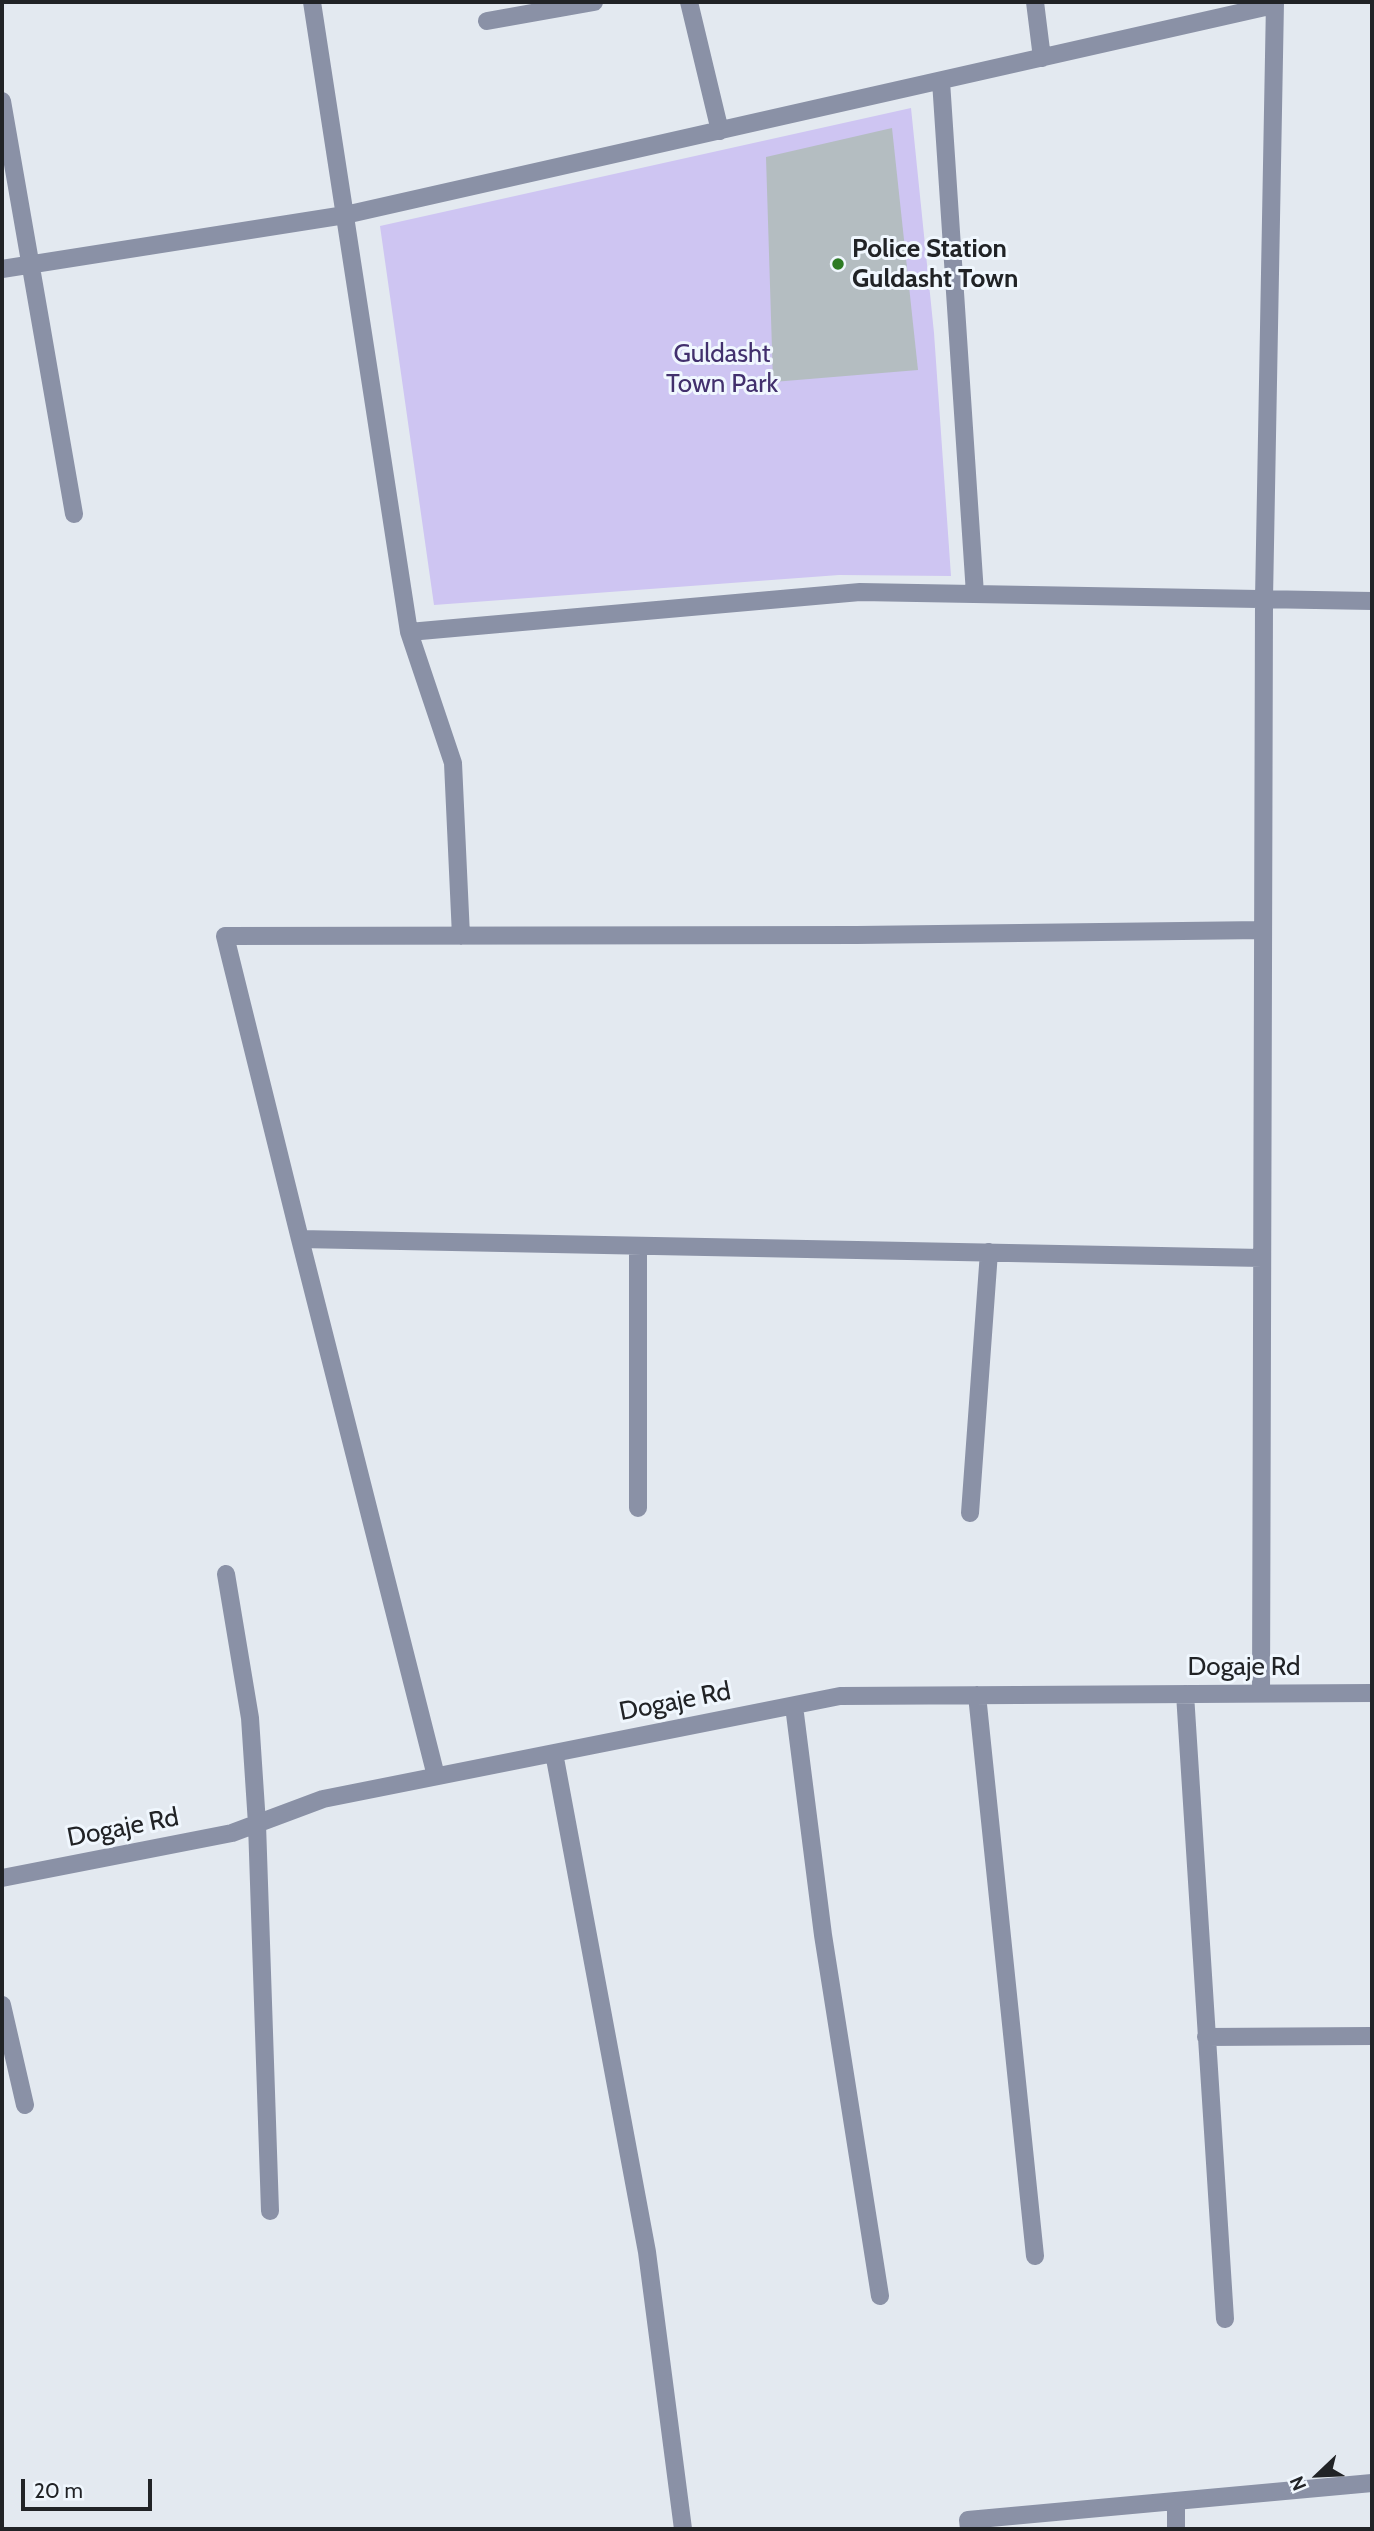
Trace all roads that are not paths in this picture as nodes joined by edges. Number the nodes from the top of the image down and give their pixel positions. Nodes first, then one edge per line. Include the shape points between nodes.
1 (312, 2) edge
2 (594, 2) edge
3 (689, 2) edge
4 (1035, 2) edge
5 (1275, 4) edge
6 (487, 21) dead end
7 (1042, 58) junction
8 (942, 81) junction
9 (2, 101) edge
10 (720, 131) junction
11 (345, 215) junction
12 (31, 264) junction
13 (2, 269) edge
14 (74, 514) dead end
15 (975, 594) junction
16 (1264, 599) junction
17 (1372, 601) edge
18 (409, 632) junction
19 (1263, 930) junction
20 (461, 936) junction
21 (300, 1239) junction
22 (638, 1245) junction
23 (989, 1252) junction
24 (1262, 1258) junction
25 (638, 1508) dead end
26 (970, 1513) dead end
27 (226, 1574) dead end
28 (1261, 1693) junction
29 (1372, 1693) edge
30 (1185, 1694) junction
31 (977, 1695) junction
32 (794, 1706) junction
33 (554, 1753) junction
34 (436, 1776) junction
35 (257, 1824) junction
36 (2, 1878) edge
37 (2, 2005) edge
38 (1372, 2036) edge
39 (1206, 2037) junction
40 (25, 2105) dead end
41 (270, 2211) dead end
42 (1035, 2256) dead end
43 (880, 2296) dead end
44 (1225, 2319) dead end
45 (1372, 2483) edge
46 (1176, 2501) junction
47 (683, 2529) edge
48 (969, 2529) edge
49 (1176, 2529) edge

1 - 11 street
2 - 6 street
3 - 10 street
4 - 7 street
5 - 7 street
5 - 16 street
7 - 8 street
8 - 10 street
8 - 15 street
9 - 12 street
10 - 11 street
11 - 12 street
11 - 18 street
12 - 13 street
12 - 14 street
15 - 16 street
15 - 18 street via 860,592
16 - 17 street
16 - 19 street
18 - 20 street via 453,763
19 - 20 street
19 - 24 street
20 - 21 street via 225,936
21 - 22 street
21 - 34 street
22 - 23 street
22 - 25 street
23 - 24 street
23 - 26 street
24 - 28 street
27 - 35 street via 250,1718
28 - 29 street, Dogaje Rd
28 - 30 street, Dogaje Rd
30 - 31 street, Dogaje Rd
30 - 39 street
31 - 32 street, Dogaje Rd via 840,1696
31 - 42 street
32 - 33 street, Dogaje Rd
32 - 43 street via 823,1935
33 - 34 street, Dogaje Rd
33 - 47 street via 647,2252
34 - 35 street, Dogaje Rd via 323,1799
35 - 36 street, Dogaje Rd via 232,1833
35 - 41 street
37 - 40 street
38 - 39 street
39 - 44 street
45 - 46 street
46 - 48 street via 968,2521
46 - 49 street

